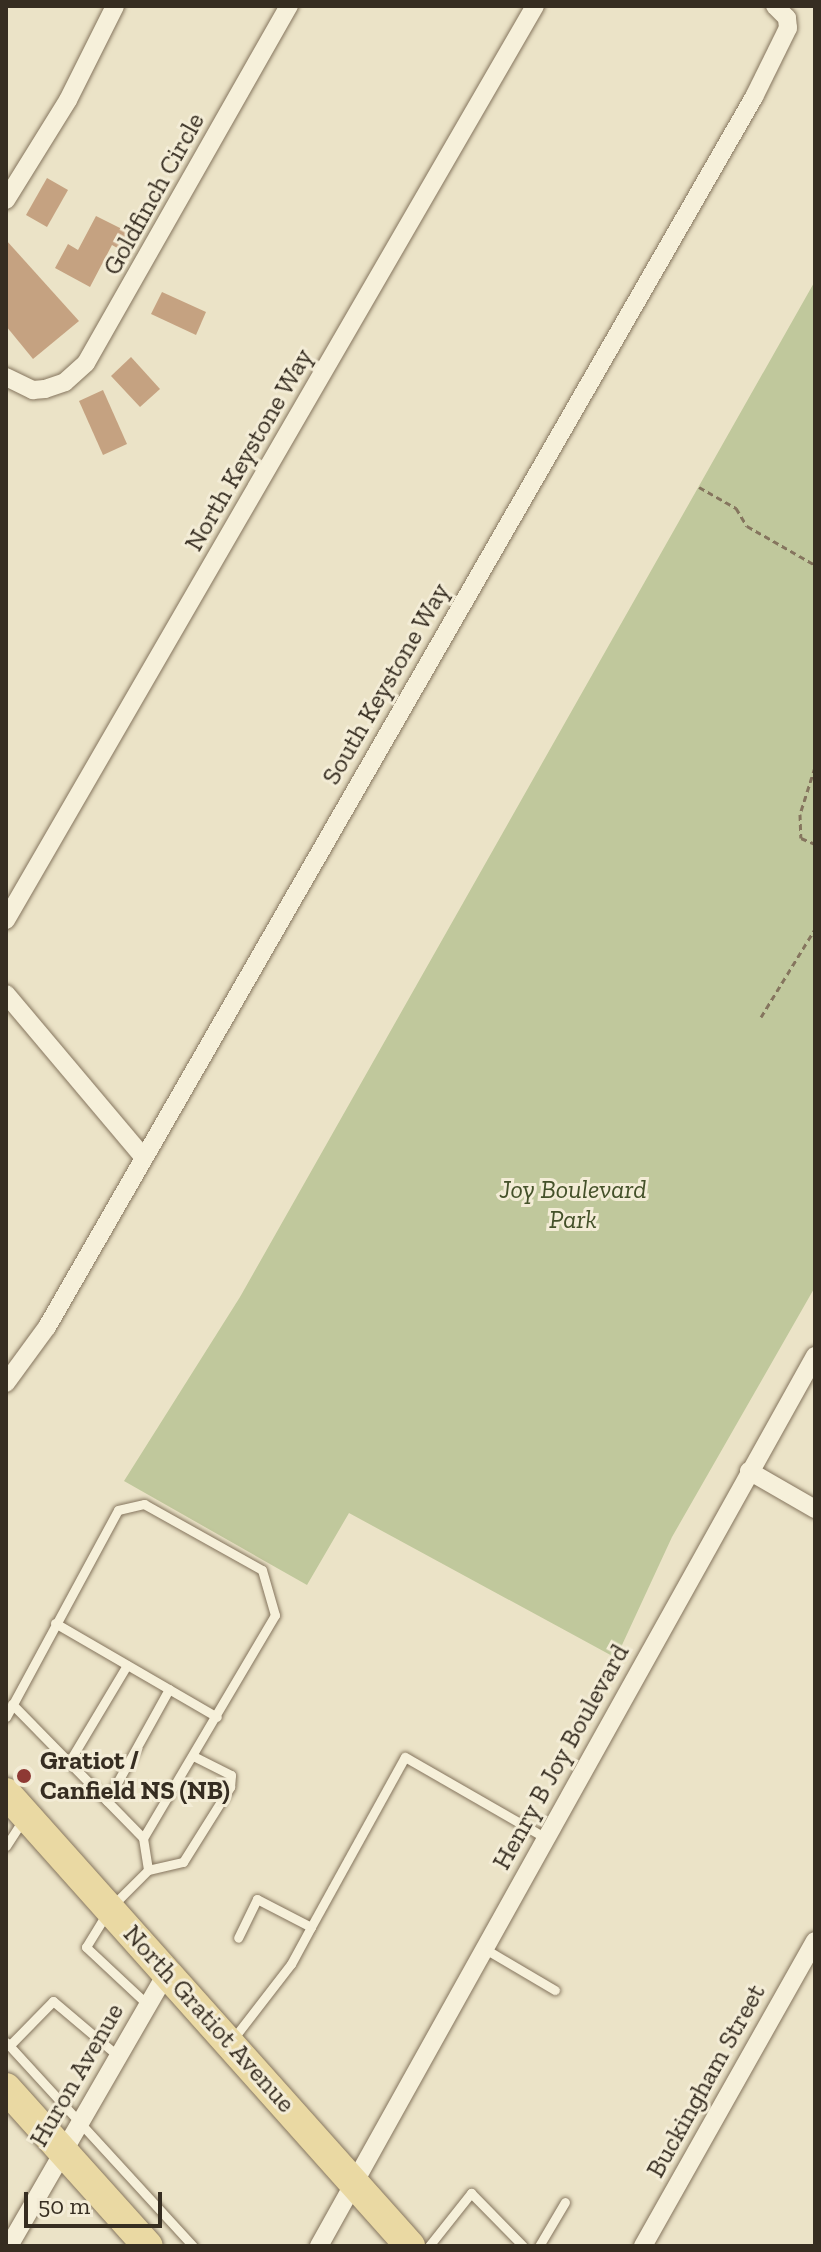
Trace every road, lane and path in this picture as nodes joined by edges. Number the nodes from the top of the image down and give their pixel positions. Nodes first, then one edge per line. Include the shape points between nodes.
1 (115, 6) edge
2 (289, 6) edge
3 (535, 6) edge
4 (775, 6) edge
5 (6, 200) edge
6 (6, 377) edge
7 (699, 487) dead end
8 (815, 565) edge
9 (815, 767) edge
10 (815, 844) edge
11 (6, 920) edge
12 (815, 929) edge
13 (6, 994) edge
14 (761, 1017) dead end
15 (144, 1158) junction
16 (815, 1356) edge
17 (6, 1383) edge
18 (749, 1471) junction
19 (815, 1509) edge
20 (55, 1623) junction
21 (127, 1665) junction
22 (169, 1689) junction
23 (12, 1704) junction
24 (6, 1717) edge
25 (217, 1717) junction
26 (195, 1757) junction
27 (69, 1762) junction
28 (6, 1793) edge
29 (107, 1801) junction
30 (26, 1815) junction
31 (143, 1838) junction
32 (546, 1838) junction
33 (6, 1846) edge
34 (148, 1870) junction
35 (110, 1908) junction
36 (311, 1927) junction
37 (238, 1938) dead end
38 (815, 1941) edge
39 (485, 1949) junction
40 (167, 1972) junction
41 (555, 1990) dead end
42 (148, 2005) junction
43 (231, 2042) junction
44 (8, 2044) edge
45 (118, 2056) junction
46 (6, 2088) edge
47 (81, 2123) junction
48 (63, 2151) junction
49 (354, 2183) junction
50 (565, 2202) dead end
51 (9, 2246) edge
52 (148, 2246) edge
53 (193, 2246) edge
54 (319, 2246) edge
55 (410, 2246) edge
56 (429, 2246) edge
57 (523, 2246) edge
58 (539, 2246) edge
59 (643, 2246) edge

1 - 5 street via 68,100
2 - 6 street, Goldfinch Circle via 98,346 75,375 45,389 33,390
3 - 11 street, North Keystone Way
4 - 15 street, South Keystone Way via 787,18 788,28 754,97
7 - 8 path via 736,508 747,526
9 - 10 path via 800,814 801,838
12 - 14 path
13 - 15 street
15 - 17 street, South Keystone Way via 47,1327
16 - 18 street, Henry B Joy Boulevard
18 - 19 street
18 - 32 street, Henry B Joy Boulevard
20 - 21 lane
20 - 23 lane
20 - 25 lane via 118,1510 144,1504 262,1570 275,1615
21 - 22 lane
21 - 27 lane
22 - 25 lane
22 - 29 lane
23 - 24 lane
23 - 27 lane
25 - 26 lane
26 - 31 lane
26 - 34 lane via 231,1775 230,1787 183,1862
27 - 29 lane
28 - 30 main road, North Gratiot Avenue
29 - 31 lane
30 - 33 lane
30 - 35 main road, North Gratiot Avenue
31 - 34 lane
32 - 36 lane via 405,1757
32 - 39 street, Henry B Joy Boulevard
34 - 35 lane
35 - 40 main road, North Gratiot Avenue
35 - 42 lane via 86,1947
36 - 37 lane via 257,1899
36 - 43 lane via 291,1964
38 - 59 street, Buckingham Street
39 - 41 lane
39 - 49 street, Henry B Joy Boulevard
40 - 42 street, Huron Avenue
40 - 43 main road, North Gratiot Avenue
42 - 45 street, Huron Avenue
43 - 49 main road, North Gratiot Avenue
44 - 45 lane via 53,2001
44 - 47 lane
45 - 47 street, Huron Avenue
46 - 48 main road
47 - 48 street, Huron Avenue
47 - 53 lane
48 - 51 street, Huron Avenue
48 - 52 main road
49 - 54 street, Henry B Joy Boulevard
49 - 55 main road, North Gratiot Avenue
50 - 58 lane
56 - 57 lane via 471,2193

